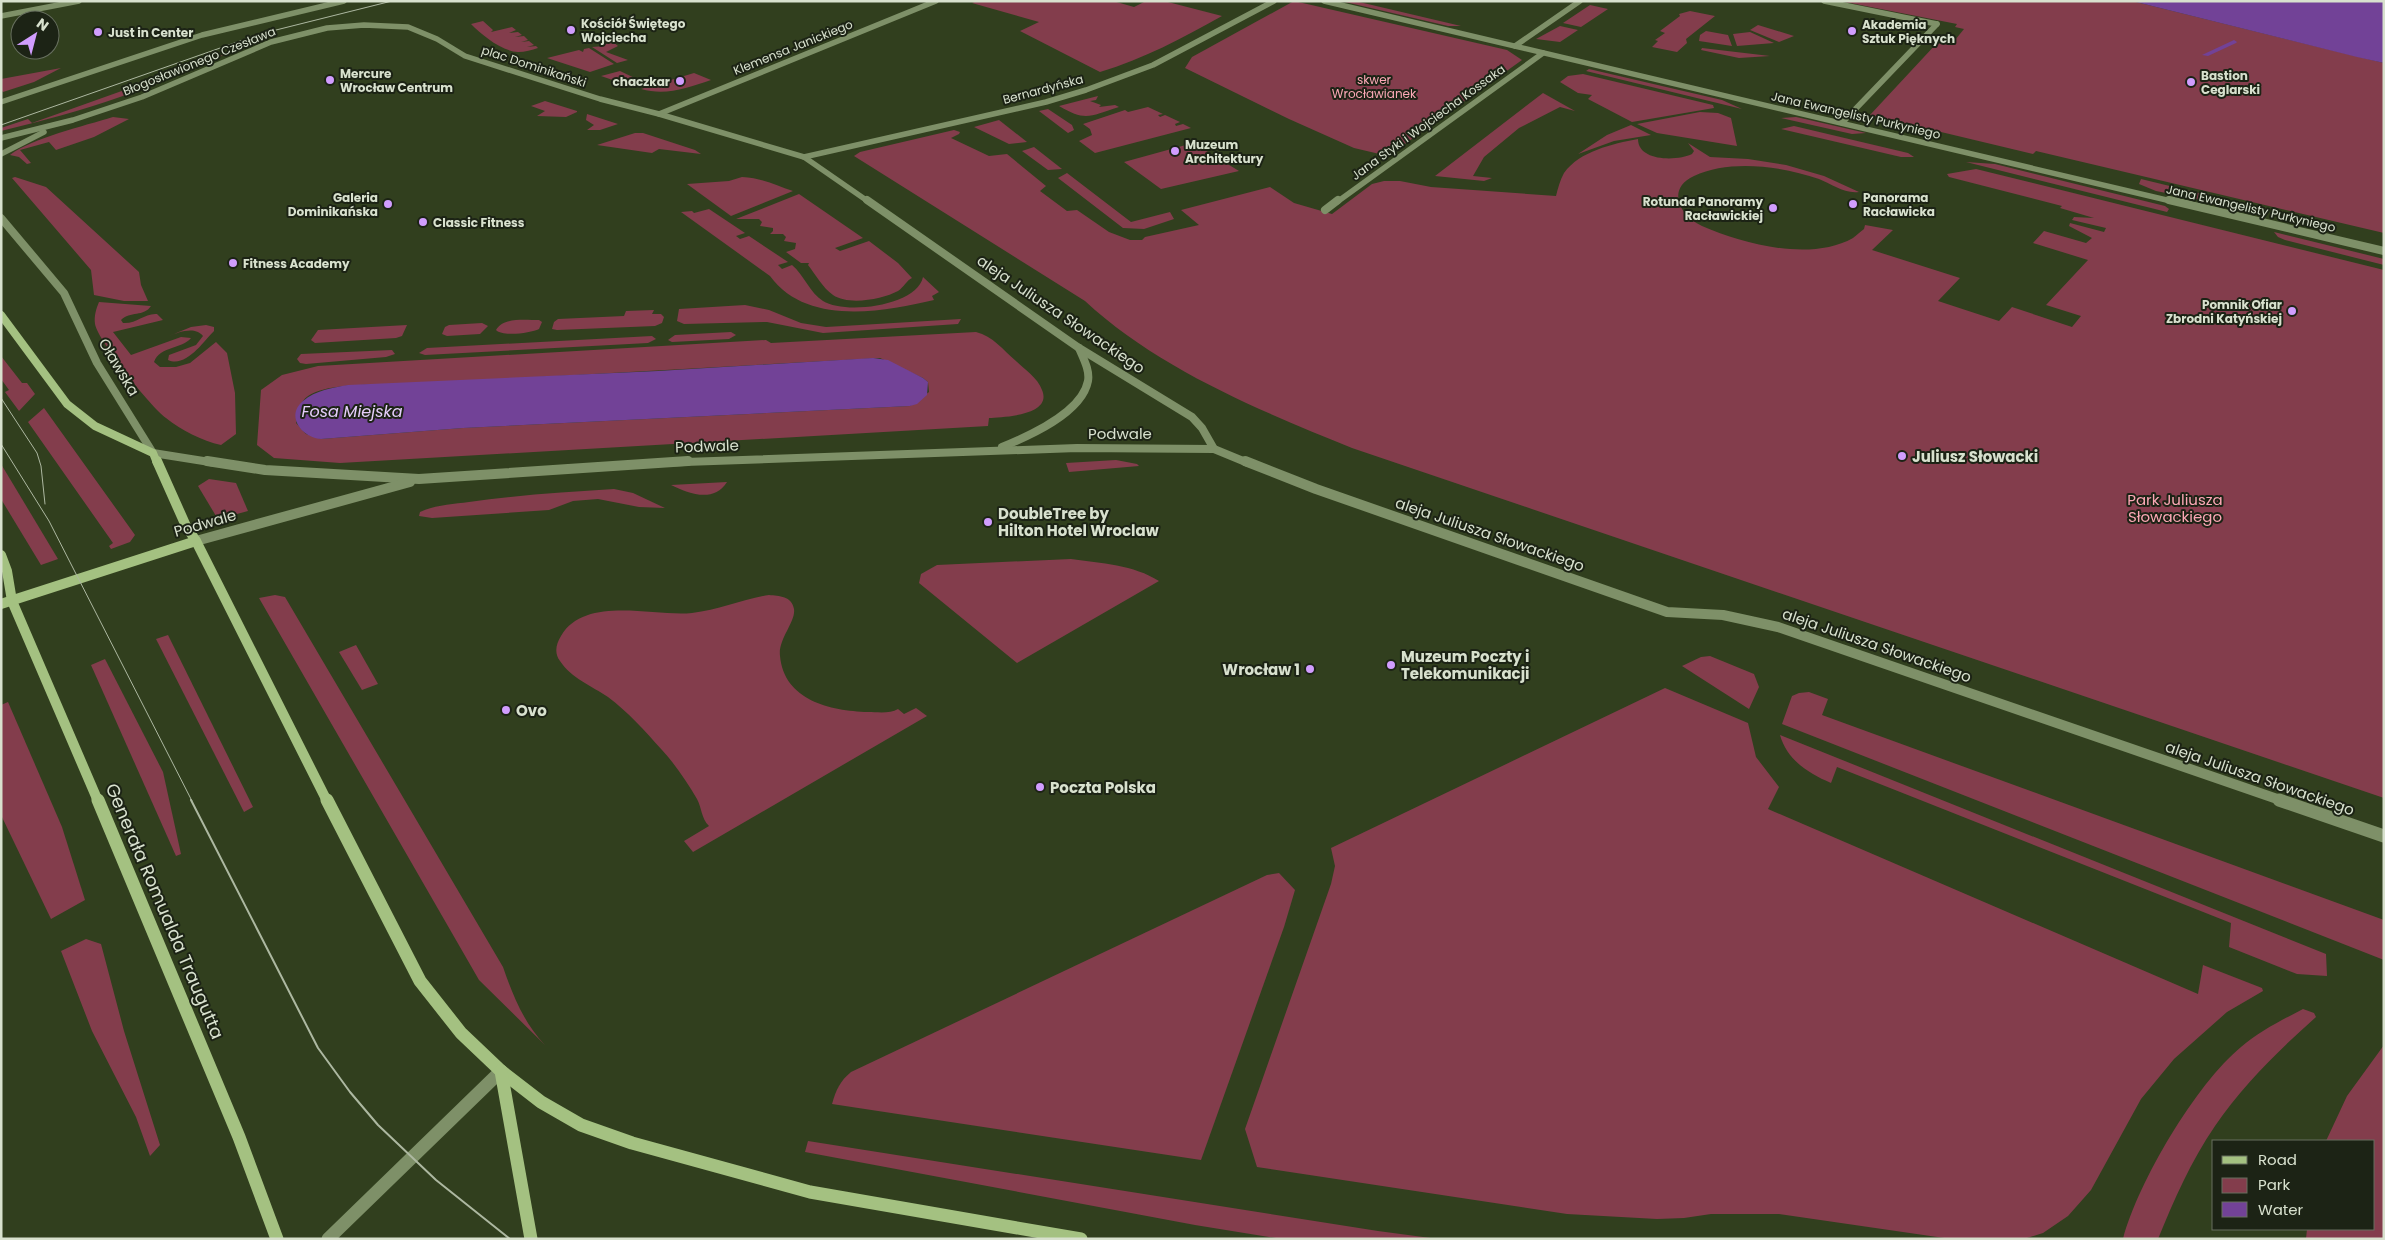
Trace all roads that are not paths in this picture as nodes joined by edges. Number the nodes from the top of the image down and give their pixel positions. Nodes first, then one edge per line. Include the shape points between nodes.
1 (79, 1) edge
2 (344, 1) edge
3 (936, 1) edge
4 (1274, 1) edge
5 (1324, 1) edge
6 (1580, 1) edge
7 (1824, 1) edge
8 (1, 16) edge
9 (408, 27) joint
10 (1515, 46) junction
11 (1543, 53) junction
12 (44, 88) junction
13 (1, 98) edge
14 (1, 102) edge
15 (659, 114) junction
16 (73, 120) junction
17 (1842, 123) junction
18 (1, 138) edge
19 (1, 154) edge
20 (804, 157) junction
21 (1325, 210) dead end
22 (1, 218) edge
23 (2384, 251) edge
24 (1, 314) edge
25 (1079, 348) junction
26 (996, 449) junction
27 (1214, 449) junction
28 (153, 453) junction
29 (419, 479) junction
30 (196, 541) junction
31 (1, 555) edge
32 (5, 601) edge
33 (2384, 836) edge
34 (500, 1071) junction
35 (277, 1239) edge
36 (328, 1239) edge
37 (531, 1239) edge
38 (1081, 1239) edge

1 - 8 street
2 - 12 street, Błogosławionego Czesława via 208,33
3 - 15 street, Klemensa Janickiego
4 - 20 street, Bernardyńska via 1153,65 1086,90
5 - 10 street, Jana Ewangelisty Purkyniego
6 - 10 street
7 - 17 street via 1937,24
9 - 15 street, plac Dominikański via 465,56 600,99
9 - 16 street, Błogosławionego Czesława via 354,25 289,37 142,97
10 - 11 street, Jana Ewangelisty Purkyniego
11 - 17 street, Jana Ewangelisty Purkyniego
11 - 21 street, Jana Styki i Wojciecha Kossaka
12 - 13 street
12 - 14 street, Błogosławionego Czesława
15 - 20 street, aleja Juliusza Słowackiego
16 - 18 street, Błogosławionego Czesława
16 - 19 street
17 - 23 street, Jana Ewangelisty Purkyniego
20 - 25 street, aleja Juliusza Słowackiego
22 - 28 street, Oławska via 64,292 97,364
24 - 28 main road via 66,404 95,426
25 - 26 street, Podwale via 1088,372 1088,382 1078,402 1025,438
25 - 27 street, aleja Juliusza Słowackiego via 1192,417
26 - 27 street, Podwale
26 - 29 street, Podwale via 643,463
27 - 33 street, aleja Juliusza Słowackiego via 1316,489 1667,612 1704,611 1744,617 1778,627
28 - 29 street, Podwale via 264,470
28 - 30 main road, Oławska
29 - 30 street, Podwale
30 - 32 main road, Podwale
30 - 34 main road via 420,980 461,1033
31 - 32 main road, Generała Romualda Traugutta via 7,571
32 - 35 main road, Generała Romualda Traugutta via 150,921 239,1137
34 - 36 street
34 - 37 main road
34 - 38 main road via 541,1102 581,1125 650,1148 810,1192

